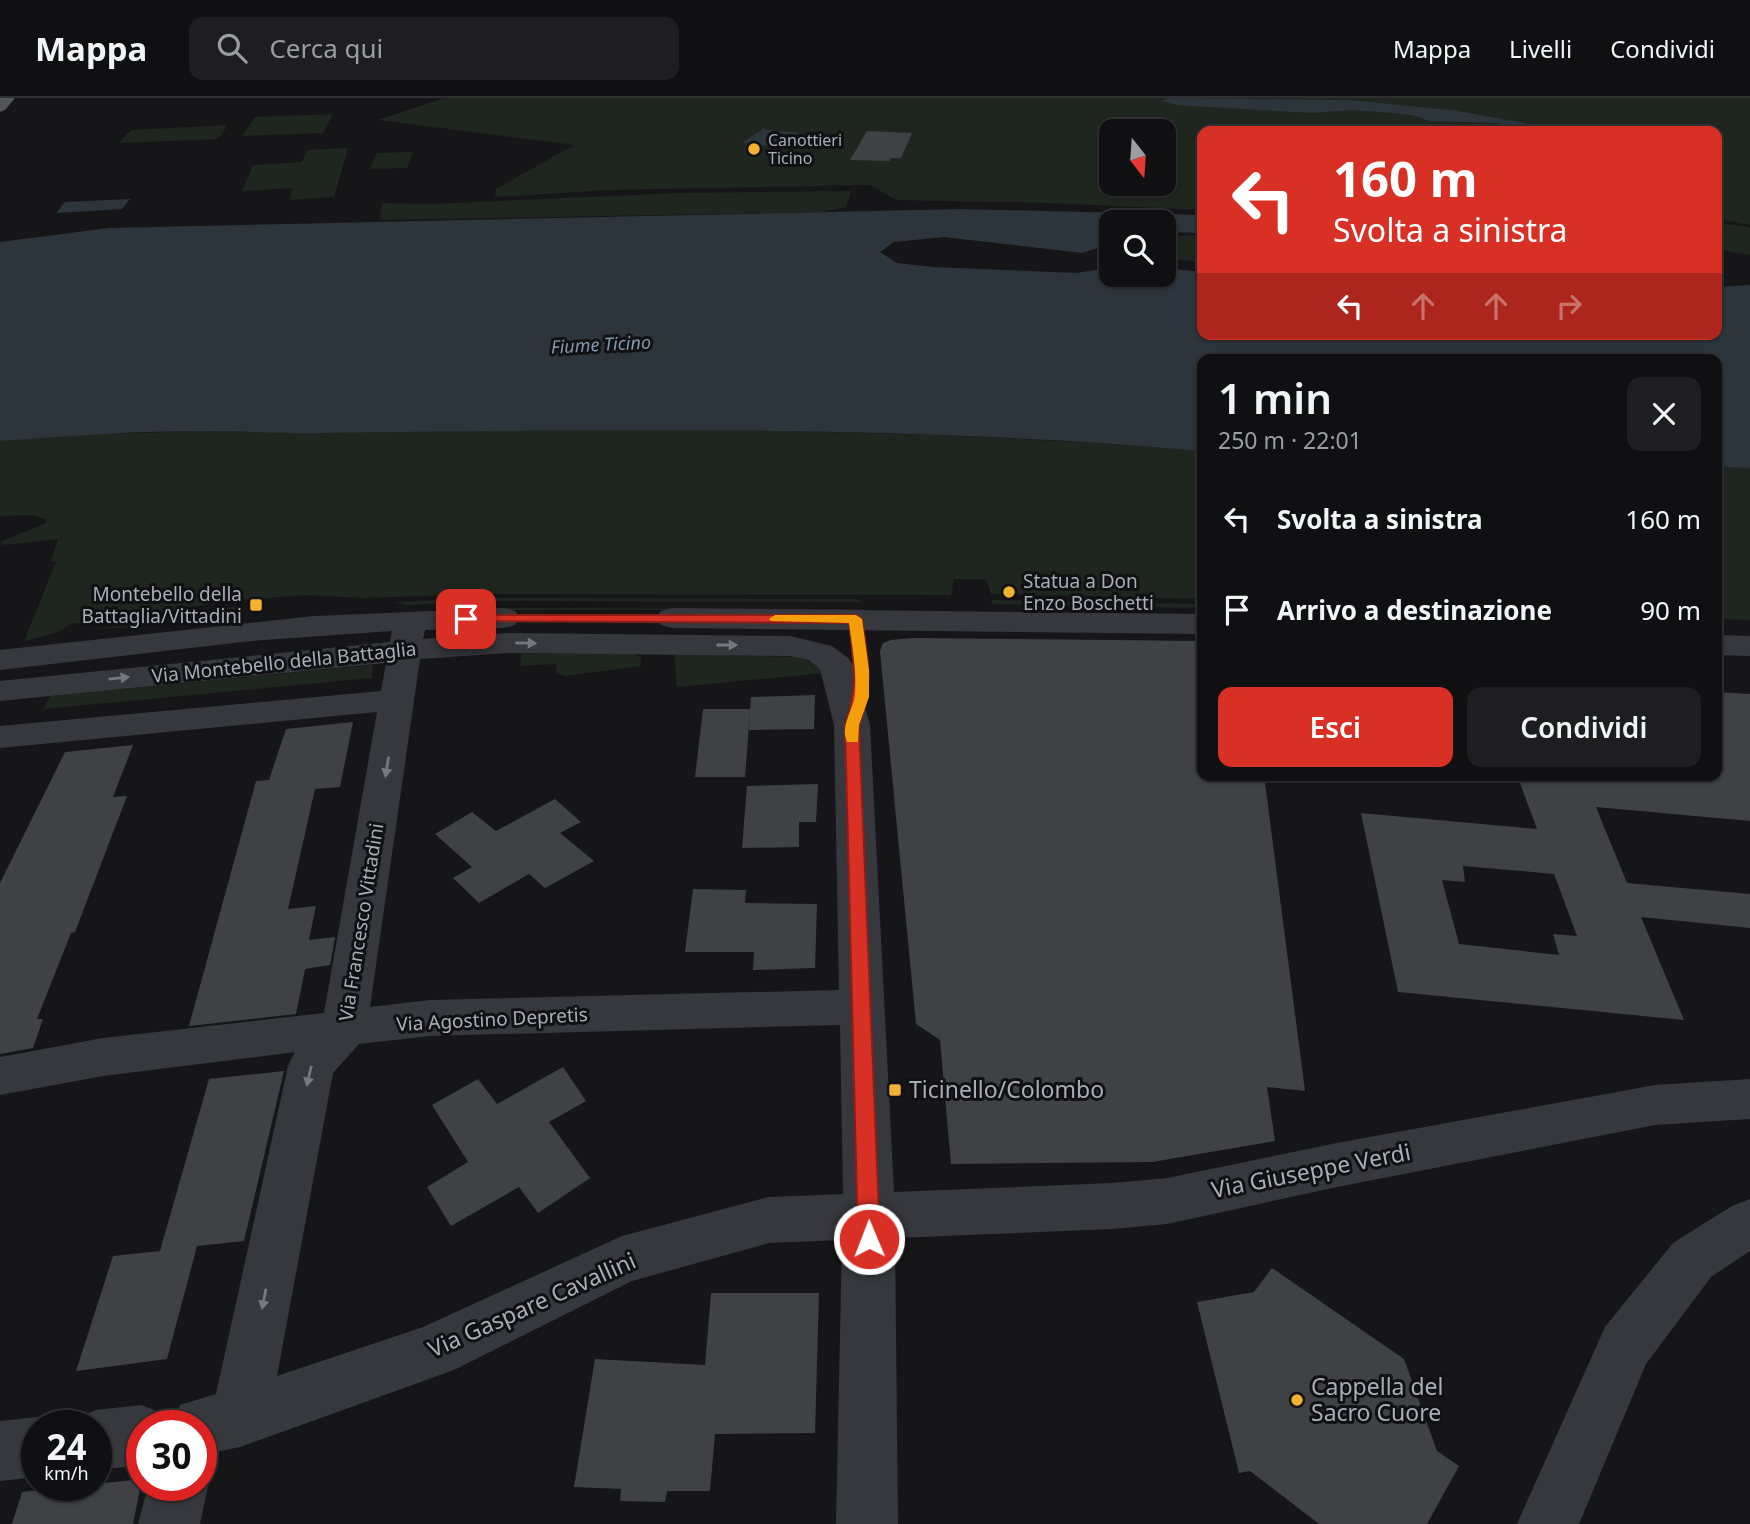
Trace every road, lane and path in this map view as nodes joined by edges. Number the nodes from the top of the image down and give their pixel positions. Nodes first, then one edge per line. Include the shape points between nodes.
1 (8, 98) edge
2 (0, 107) edge
3 (866, 619) junction
4 (1197, 624) edge
5 (408, 635) junction
6 (1722, 645) edge
7 (1750, 646) edge
8 (33, 655) junction
9 (0, 660) edge
10 (9, 690) edge
11 (398, 700) junction
12 (852, 725) junction
13 (0, 727) edge
14 (0, 737) edge
15 (862, 1007) junction
16 (344, 1030) junction
17 (0, 1076) edge
18 (1750, 1099) edge
19 (869, 1216) junction
20 (1750, 1222) edge
21 (221, 1422) edge
22 (21, 1449) edge
23 (0, 1451) edge
24 (174, 1501) edge
25 (169, 1524) edge
26 (867, 1524) edge
27 (1548, 1524) edge

1 - 2 main road
3 - 4 street, Via Montebello della Battaglia
3 - 5 street, Via Montebello della Battaglia
3 - 12 street via 862,697
5 - 8 street, Via Montebello della Battaglia via 234,633
10 -> 5 street, Via Montebello della Battaglia
5 - 11 street, Via Francesco Vittadini
5 -> 12 street, Via Montebello della Battaglia via 508,643 790,646 820,653 836,665
6 - 7 street
8 - 9 street, Via Montebello della Battaglia
8 - 10 street
10 - 13 street
11 - 14 street
11 -> 16 street, Via Francesco Vittadini
12 - 15 street
15 - 16 street, Via Agostino Depretis via 430,1018
15 - 19 street
16 - 17 street, Via Agostino Depretis via 103,1056
16 -> 21 street, Via Francesco Vittadini via 311,1066
18 - 19 street, Via Giuseppe Verdi via 1655,1105 1167,1200
19 - 21 street, Via Gaspare Cavallini via 769,1220 622,1260 434,1351
19 - 26 street
20 - 27 street via 1692,1260 1625,1346
22 - 23 street
24 - 25 street

